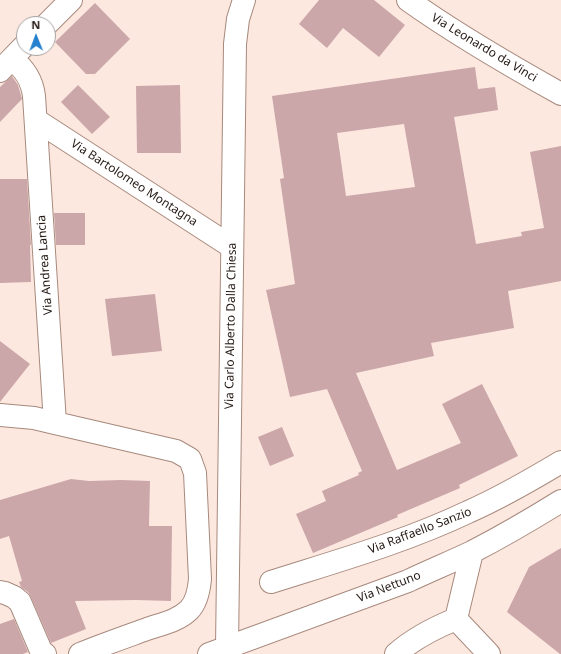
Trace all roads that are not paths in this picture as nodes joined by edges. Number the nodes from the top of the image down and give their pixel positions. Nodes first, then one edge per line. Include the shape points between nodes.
1 (71, 0) edge
2 (408, 0) edge
3 (243, 2) edge
4 (55, 16) edge
5 (12, 59) edge
6 (561, 94) edge
7 (36, 120) junction
8 (232, 247) junction
9 (0, 415) edge
10 (55, 422) junction
11 (561, 462) edge
12 (561, 501) edge
13 (472, 552) junction
14 (271, 582) dead end
15 (0, 592) edge
16 (456, 619) junction
17 (218, 651) edge
18 (45, 654) edge
19 (80, 654) edge
20 (396, 654) edge
21 (489, 654) edge

1 - 4 street
2 - 6 street, Via Leonardo da Vinci via 478,47
3 - 8 street, Via Carlo Alberto Dalla Chiesa via 235,44
5 - 7 street, Via Andrea Lancia via 30,80
7 - 8 street, Via Bartolomeo Montagna
7 - 10 street, Via Andrea Lancia
8 - 17 street, Via Carlo Alberto Dalla Chiesa
9 - 10 street
10 - 19 street via 168,448 190,459 195,473 200,579 194,604 177,618
11 - 14 street, Via Raffaello Sanzio via 472,511 380,547
12 - 13 street, Via Nettuno
13 - 16 street
13 - 17 street, Via Nettuno via 408,581
15 - 18 street via 20,602 41,651
16 - 20 street via 422,635
16 - 21 street

